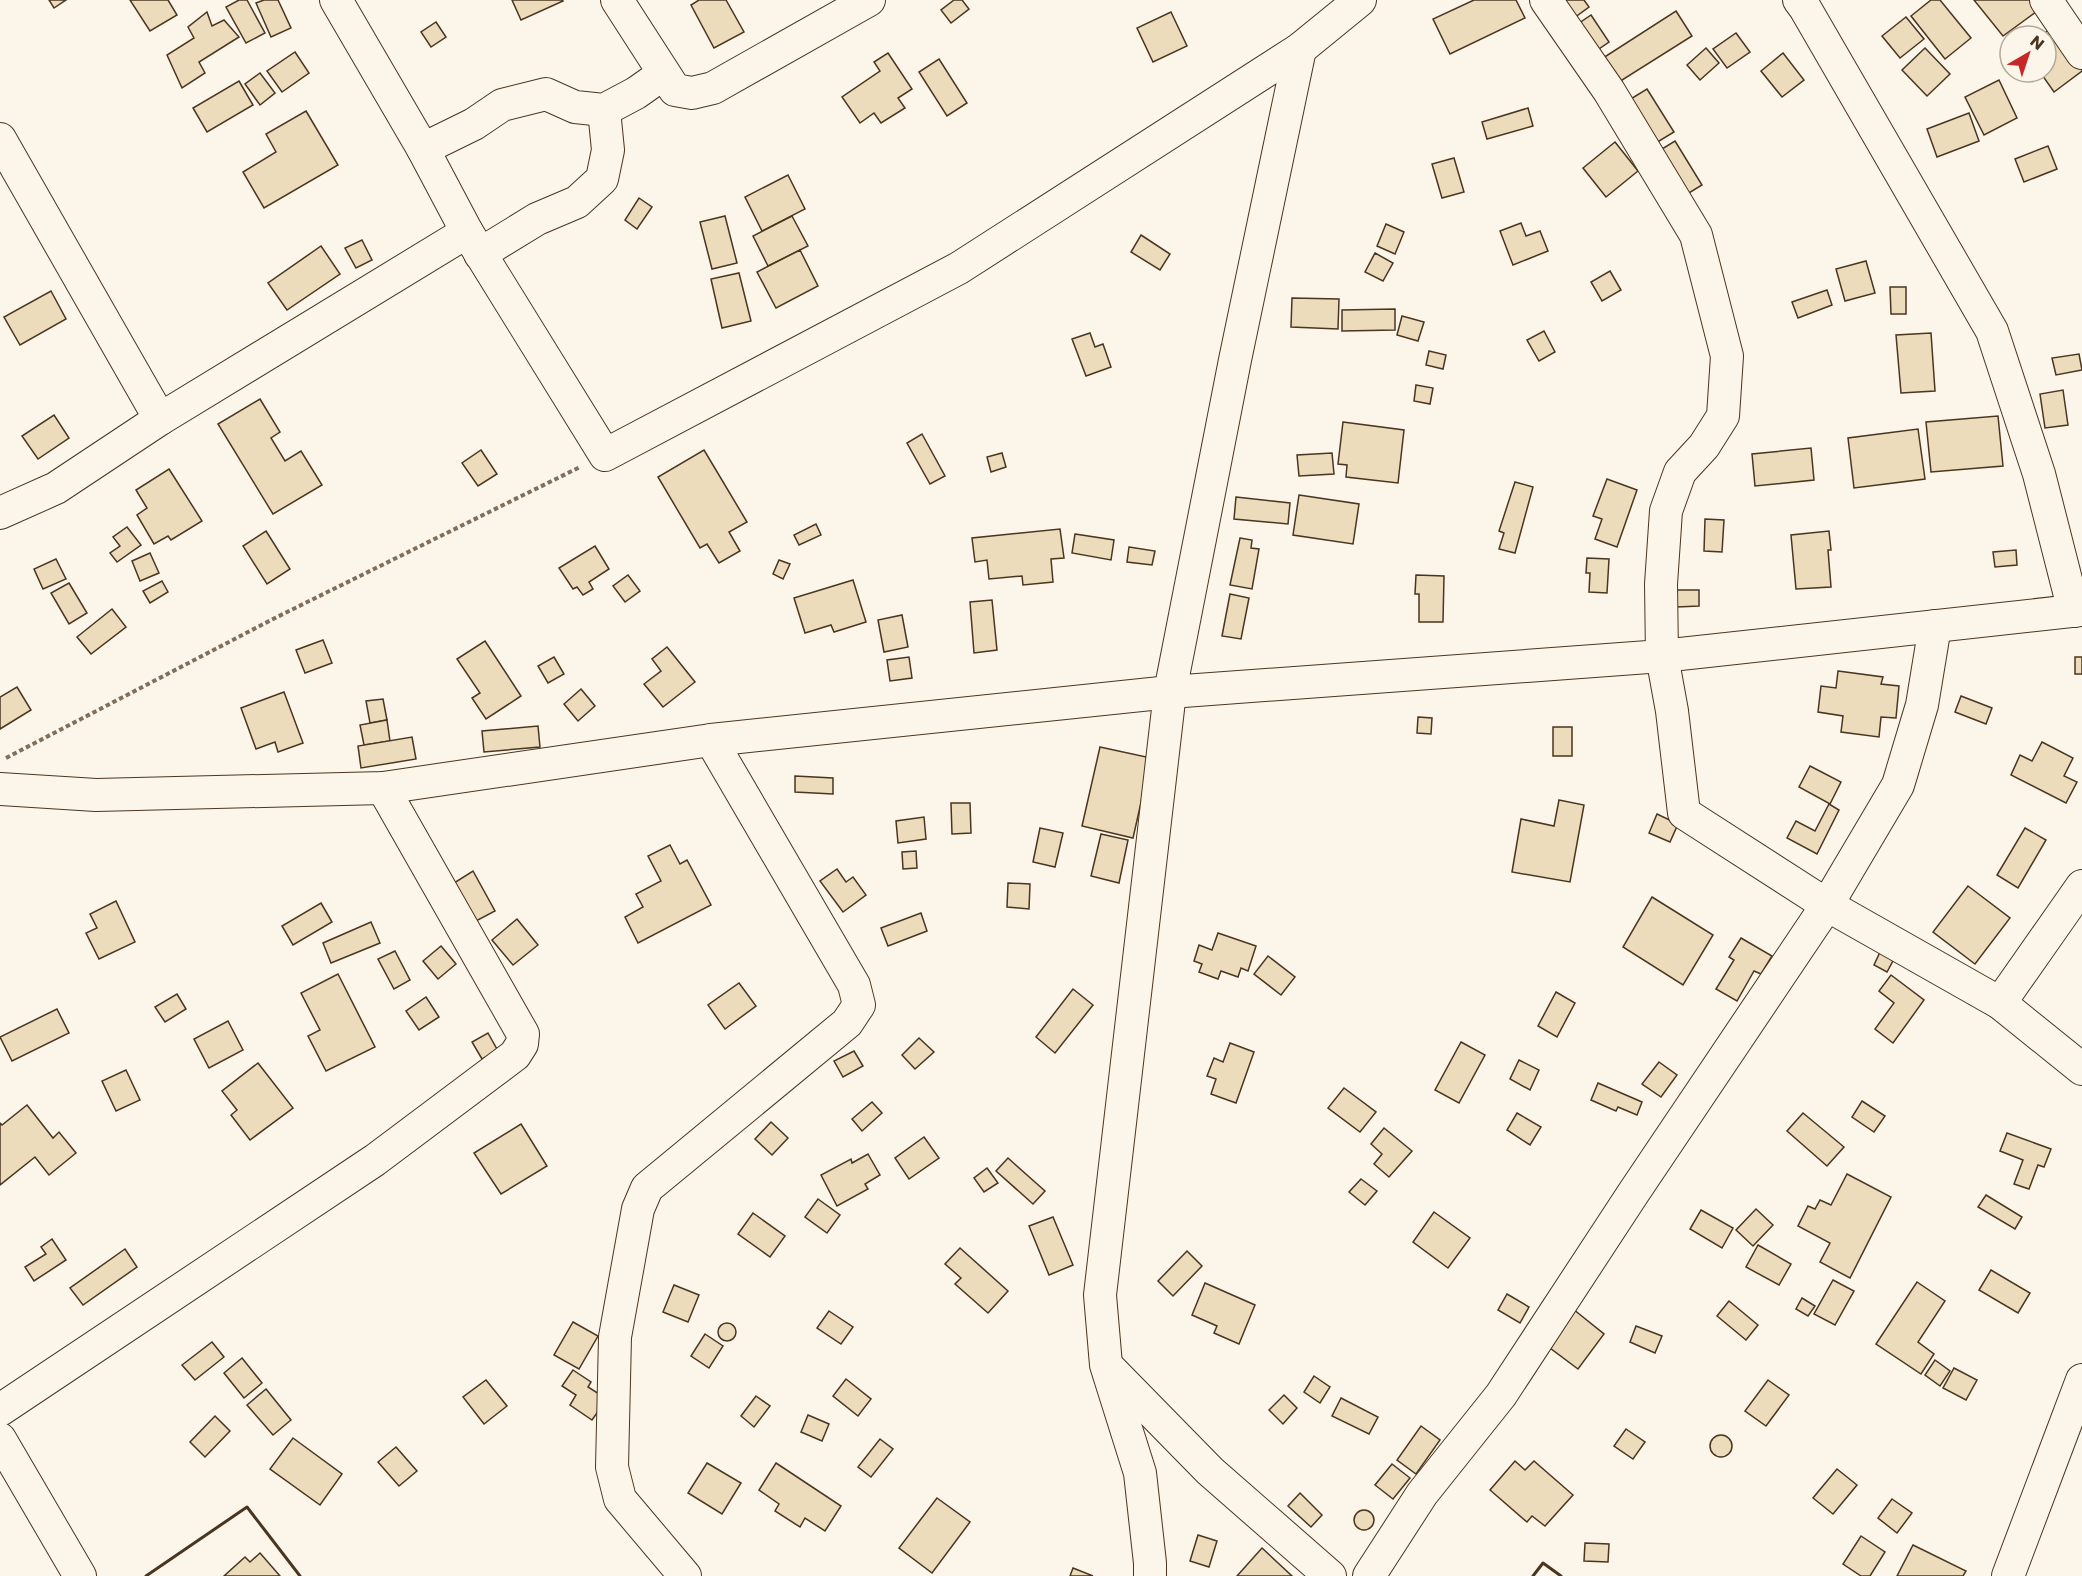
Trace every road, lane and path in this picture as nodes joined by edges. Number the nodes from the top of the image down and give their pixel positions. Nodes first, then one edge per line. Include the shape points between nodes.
1 (336, 0) edge
2 (617, 0) edge
3 (869, 0) edge
4 (1360, 0) edge
5 (1546, 0) edge
6 (2046, 0) edge
7 (1809, 2) edge
8 (1300, 49) junction
9 (2082, 53) edge
10 (663, 74) junction
11 (604, 110) junction
12 (0, 139) edge
13 (423, 148) junction
14 (473, 243) junction
15 (160, 419) junction
16 (604, 455) junction
17 (0, 513) edge
18 (2078, 610) edge
19 (1935, 626) junction
20 (1662, 656) junction
21 (1170, 692) junction
22 (711, 740) junction
23 (0, 761) edge
24 (383, 788) junction
25 (0, 789) edge
26 (2082, 886) edge
27 (1827, 905) junction
28 (2001, 1003) junction
29 (2082, 1069) edge
30 (1106, 1365) junction
31 (2082, 1380) edge
32 (0, 1410) edge
33 (0, 1439) edge
34 (80, 1576) edge
35 (685, 1576) edge
36 (1150, 1576) edge
37 (1330, 1576) edge
38 (1369, 1576) edge
39 (2008, 1576) edge

1 - 13 street
2 - 10 street
3 - 10 street via 712,88 692,93 675,90
4 - 8 street
5 - 20 street via 1609,91 1696,235 1727,356 1723,416 1704,446 1680,472 1666,511
6 - 9 street
7 - 18 street via 1992,331
8 - 16 street via 959,268
8 - 21 street
10 - 11 street
11 - 13 street via 575,107 546,94 502,105 474,124
11 - 14 street via 608,150 602,179 577,202
12 - 15 street
13 - 14 street
14 - 15 street
14 - 16 street
15 - 17 street via 56,488
16 - 23 path via 275,618
18 - 19 street
19 - 20 street
19 - 27 street via 1922,705 1898,785
20 - 21 street
20 - 27 street via 1684,813
21 - 22 street
21 - 30 street via 1100,1295
22 - 24 street
22 - 35 street via 854,986 859,1005 846,1023 647,1188 638,1209 615,1337 612,1467 620,1499
24 - 25 street via 96,795
24 - 32 street via 523,1034 522,1044 515,1055 375,1160
26 - 28 street
27 - 28 street
27 - 38 street via 1501,1395 1422,1494
28 - 29 street
30 - 36 street via 1140,1473
30 - 37 street via 1210,1471
31 - 39 street
33 - 34 street

